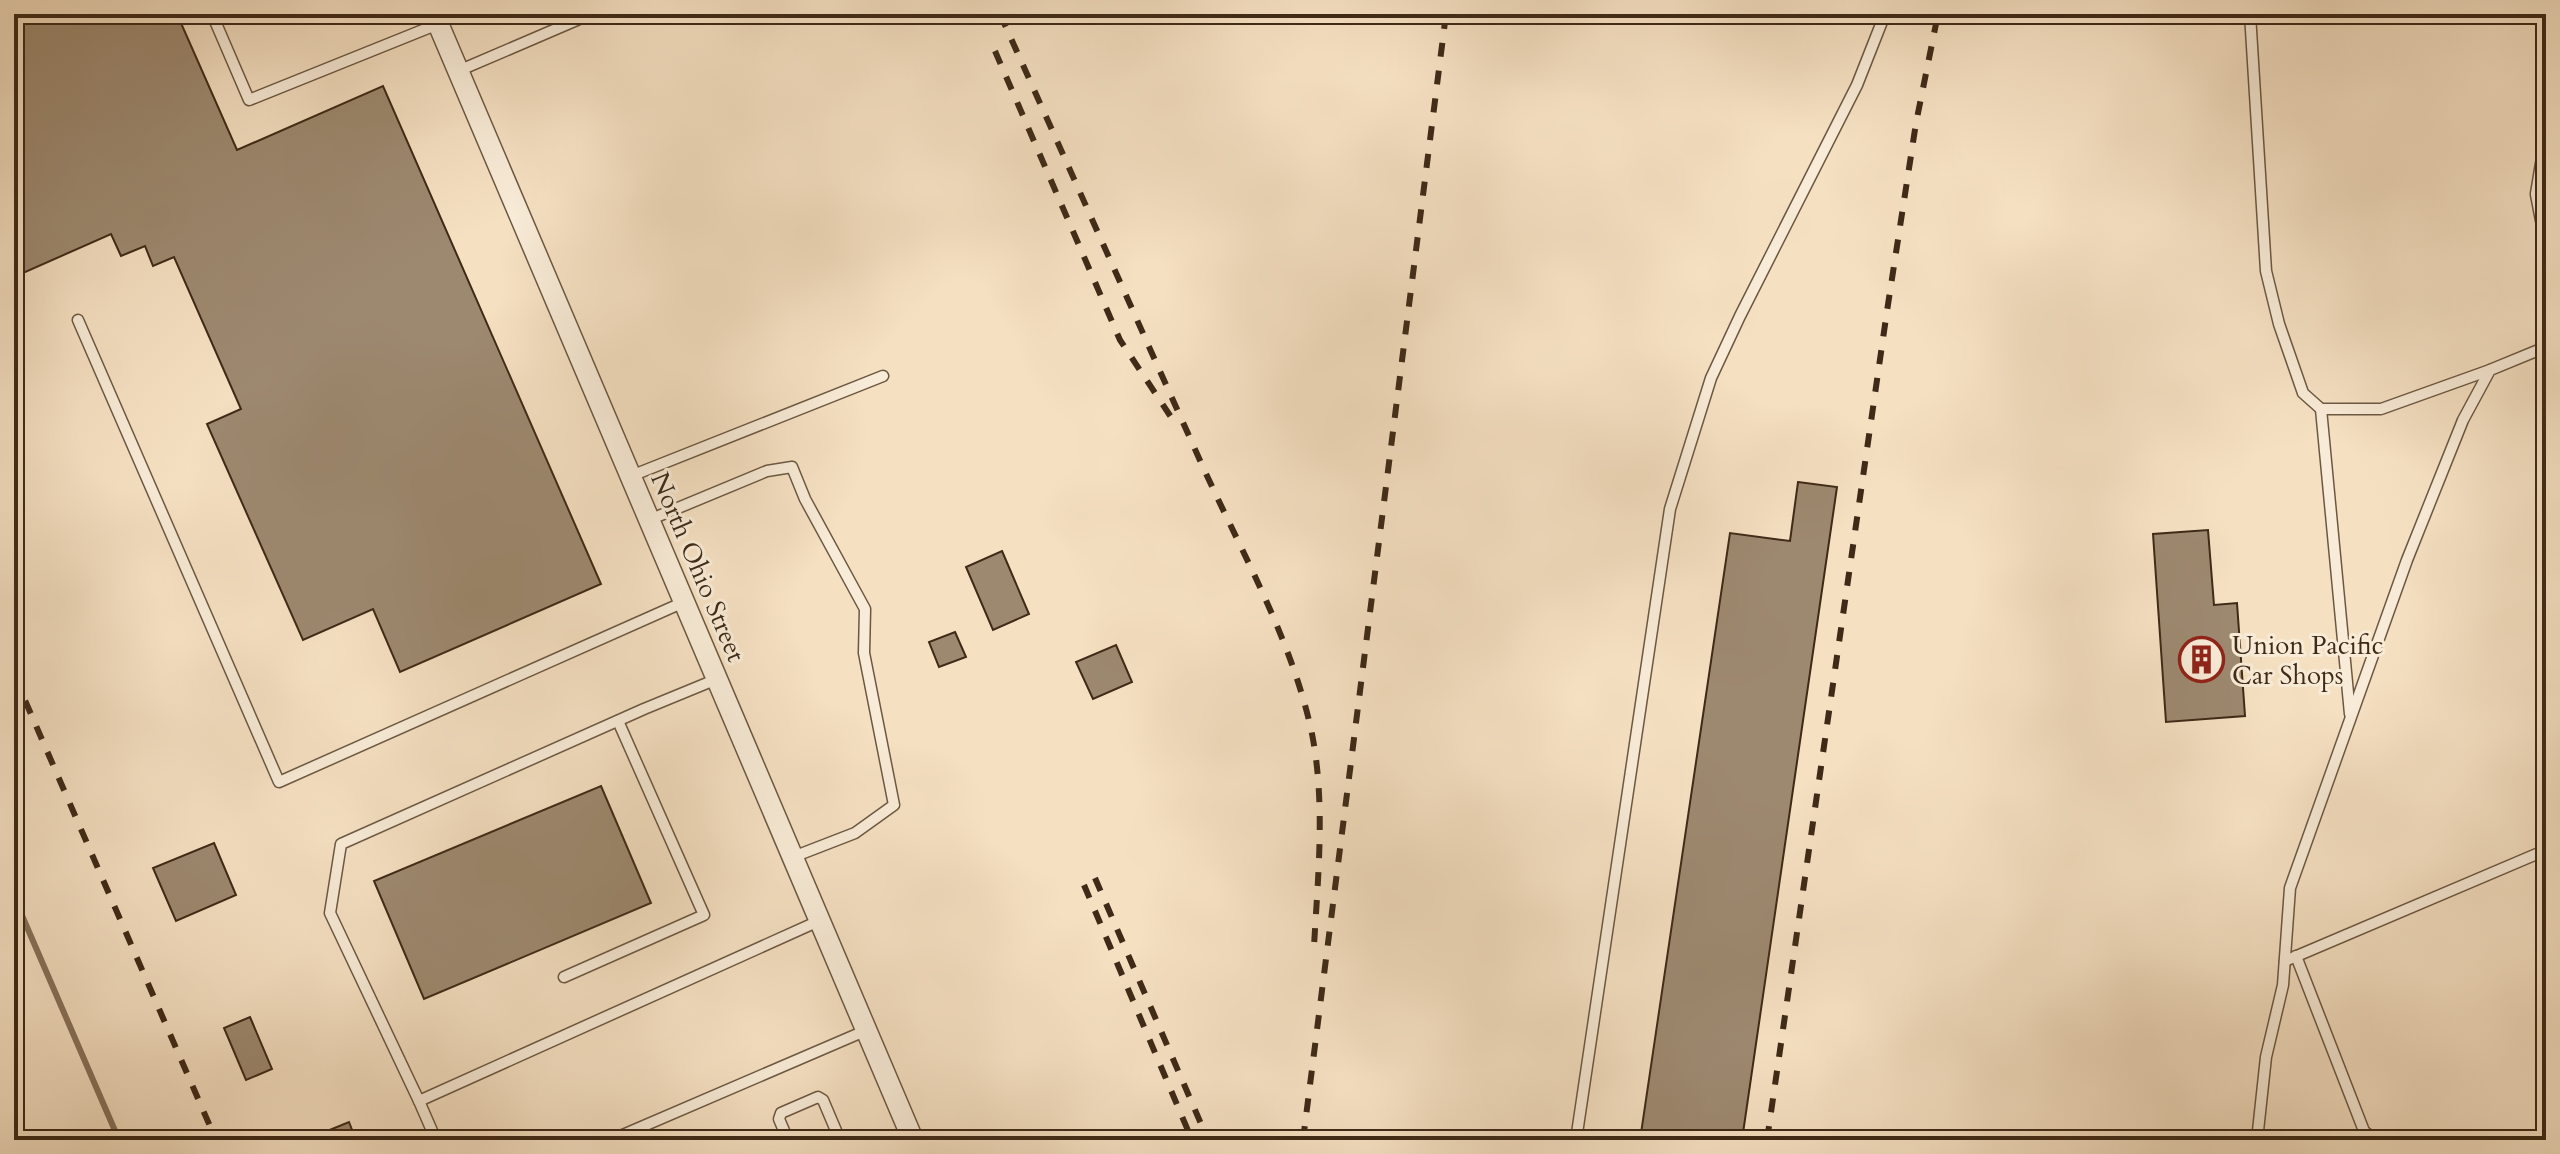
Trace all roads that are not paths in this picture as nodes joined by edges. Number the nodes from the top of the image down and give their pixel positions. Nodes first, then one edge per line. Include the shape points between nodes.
1 (212, 14) edge
2 (591, 14) edge
3 (1885, 14) edge
4 (2250, 14) edge
5 (436, 19) edge
6 (458, 71) junction
7 (2546, 164) edge
8 (2546, 220) edge
9 (78, 320) dead end
10 (2546, 347) edge
11 (2490, 370) junction
12 (883, 376) dead end
13 (2321, 409) junction
14 (631, 476) junction
15 (649, 520) junction
16 (684, 602) junction
17 (717, 679) junction
18 (2350, 720) junction
19 (618, 721) junction
20 (2546, 850) edge
21 (793, 857) junction
22 (821, 920) junction
23 (2290, 959) junction
24 (564, 977) dead end
25 (867, 1030) junction
26 (419, 1101) junction
27 (436, 1140) edge
28 (611, 1140) edge
29 (788, 1140) edge
30 (840, 1140) edge
31 (913, 1140) edge
32 (1576, 1140) edge
33 (2257, 1140) edge
34 (2375, 1140) edge

1 - 5 lane via 249,100
2 - 6 lane
3 - 32 lane via 1857,85 1711,378 1670,509
4 - 13 lane via 2266,271 2303,393
5 - 6 street, North Ohio Street
6 - 14 street, North Ohio Street
7 - 8 street via 2541,194
9 - 16 lane via 279,782
10 - 11 lane
11 - 13 lane via 2381,409
11 - 18 lane via 2457,434
12 - 14 lane
13 - 18 lane
14 - 15 street, North Ohio Street
15 - 16 street, North Ohio Street
15 - 21 lane via 767,471 792,467 865,609 864,653 894,805 855,833
16 - 17 street, North Ohio Street
17 - 19 lane
17 - 21 street, North Ohio Street
18 - 23 lane via 2290,888
19 - 24 lane via 704,915
19 - 26 lane via 341,844 330,913
20 - 23 lane
21 - 22 street, North Ohio Street
22 - 25 street, North Ohio Street
22 - 26 lane
23 - 33 lane via 2266,1057
23 - 34 lane via 2364,1131
25 - 28 lane
25 - 31 street, North Ohio Street
26 - 27 lane
29 - 30 lane via 781,1113 818,1097

